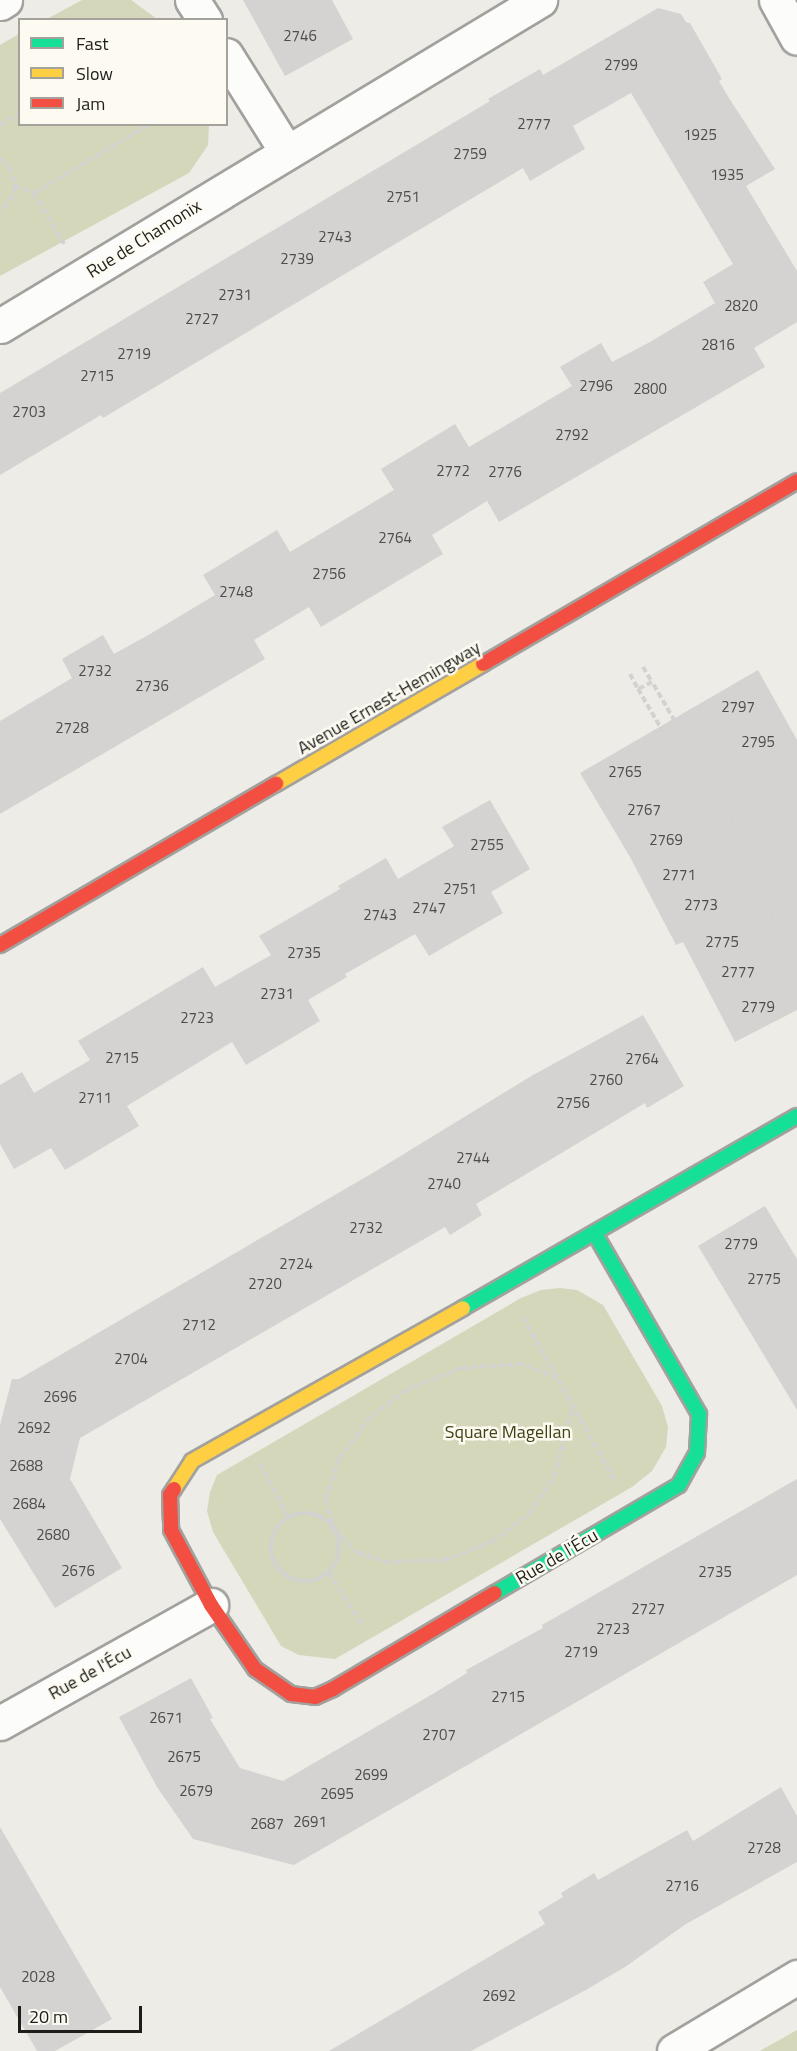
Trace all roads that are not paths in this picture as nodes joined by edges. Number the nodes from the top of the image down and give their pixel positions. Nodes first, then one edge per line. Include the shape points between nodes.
1 (6, 0) edge
2 (192, 0) edge
3 (540, 0) edge
4 (776, 0) edge
5 (0, 3) edge
6 (204, 18) edge
7 (797, 38) edge
8 (228, 58) edge
9 (286, 151) junction
10 (0, 326) edge
11 (797, 481) edge
12 (0, 945) edge
13 (797, 1116) edge
14 (595, 1234) junction
15 (211, 1605) junction
16 (0, 1723) edge
17 (797, 1977) edge
18 (674, 2051) edge

1 - 5 street
2 - 6 street
3 - 9 street, Rue de Chamonix
4 - 7 street
8 - 9 street
9 - 10 street, Rue de Chamonix
11 - 12 street, Avenue Ernest-Hemingway
13 - 14 street, Rue de l'Écu
14 - 15 street, Rue de l'Écu via 192,1461 170,1495 171,1530
14 - 15 street, Rue de l'Écu via 699,1414 697,1453 679,1485 385,1659 315,1696 291,1694 255,1669
15 - 16 street, Rue de l'Écu
17 - 18 street

